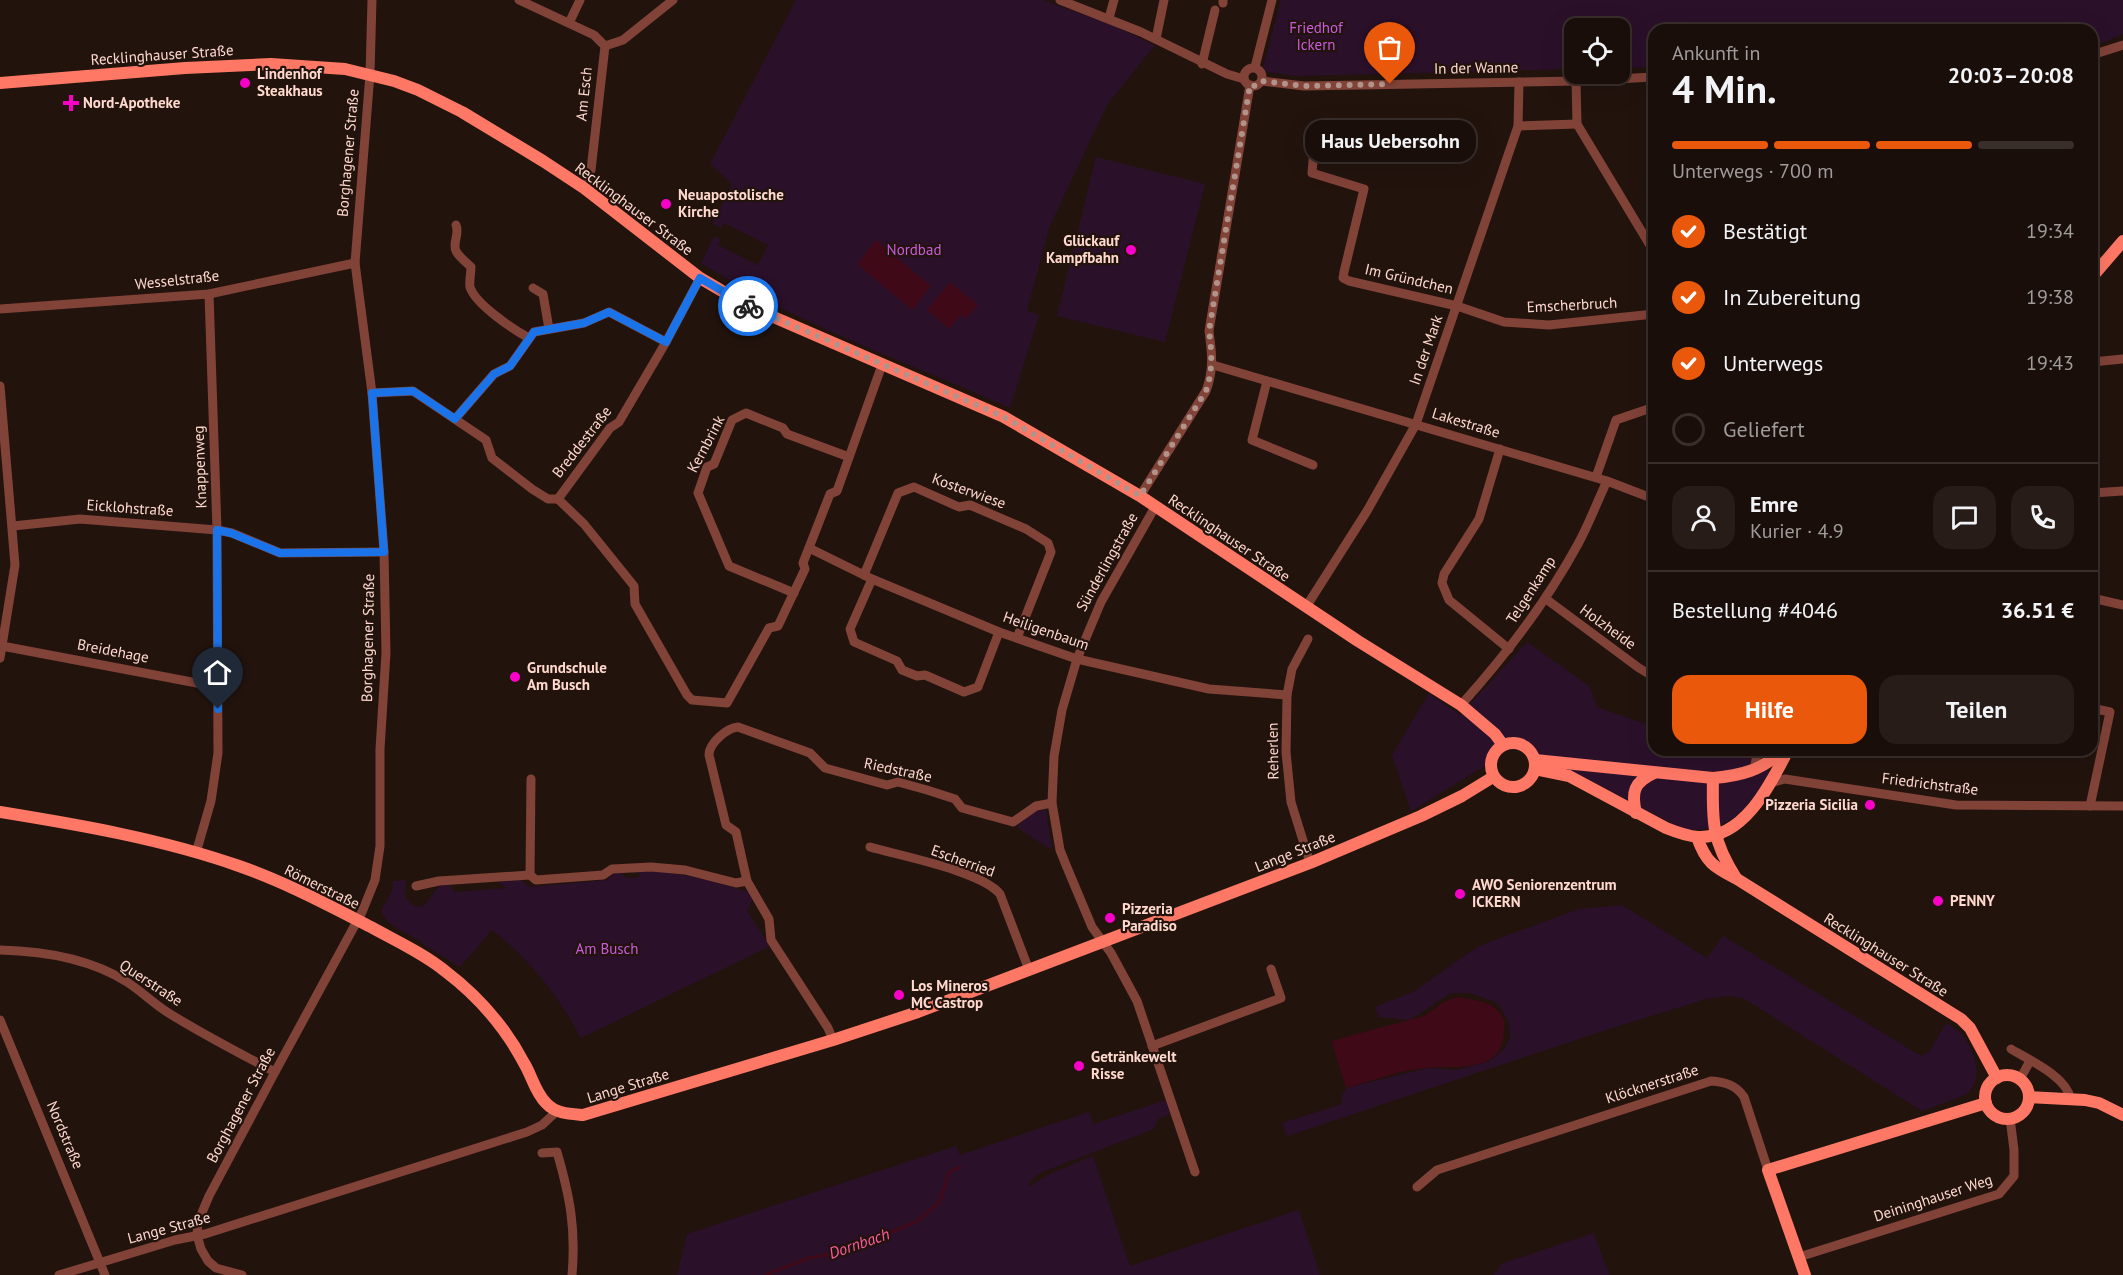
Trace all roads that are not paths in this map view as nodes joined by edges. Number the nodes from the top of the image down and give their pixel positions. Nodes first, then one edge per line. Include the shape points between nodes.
1 (372, 0) edge
2 (519, 0) edge
3 (580, 0) edge
4 (673, 0) edge
5 (1060, 0) edge
6 (1114, 0) edge
7 (1164, 0) edge
8 (1272, 0) edge
9 (1220, 4) edge
10 (1110, 18) junction
11 (569, 23) junction
12 (1156, 39) junction
13 (2123, 45) edge
14 (605, 46) junction
15 (2098, 53) edge
16 (1202, 64) junction
17 (1255, 67) junction
18 (370, 74) junction
19 (1648, 77) edge
20 (1630, 78) edge
21 (1262, 81) junction
22 (1564, 81) edge
23 (1247, 82) junction
24 (1519, 82) junction
25 (0, 83) edge
26 (1576, 84) edge
27 (1577, 124) junction
28 (1518, 126) junction
29 (1314, 149) dead end
30 (585, 188) junction
31 (456, 225) dead end
32 (2123, 241) edge
33 (1648, 242) edge
34 (355, 263) junction
35 (2098, 270) edge
36 (700, 278) junction
37 (533, 288) dead end
38 (209, 294) junction
39 (1457, 306) junction
40 (0, 309) edge
41 (1648, 315) edge
42 (549, 329) junction
43 (529, 338) junction
44 (666, 342) junction
45 (2123, 359) edge
46 (2098, 361) edge
47 (882, 365) junction
48 (1212, 365) junction
49 (1268, 381) junction
50 (0, 386) edge
51 (372, 393) junction
52 (1648, 409) edge
53 (2, 418) edge
54 (455, 419) junction
55 (1416, 424) junction
56 (1500, 449) junction
57 (849, 457) junction
58 (1313, 465) dead end
59 (1596, 477) junction
60 (1607, 481) junction
61 (2123, 491) edge
62 (2098, 493) edge
63 (1140, 496) junction
64 (1648, 497) edge
65 (558, 499) junction
66 (1155, 507) junction
67 (13, 526) junction
68 (217, 530) junction
69 (808, 548) junction
70 (384, 552) junction
71 (868, 577) junction
72 (794, 593) junction
73 (1546, 599) junction
74 (2098, 599) edge
75 (2123, 605) edge
76 (1306, 607) junction
77 (999, 632) junction
78 (1017, 638) junction
79 (1308, 639) dead end
80 (2, 646) junction
81 (1509, 649) junction
82 (0, 658) edge
83 (1077, 659) junction
84 (1648, 673) edge
85 (218, 687) junction
86 (1287, 695) junction
87 (1461, 705) junction
88 (2098, 709) edge
89 (1503, 745) junction
90 (1757, 756) edge
91 (1775, 756) edge
92 (1785, 756) edge
93 (1535, 765) junction
94 (1754, 770) junction
95 (1655, 772) junction
96 (1493, 777) junction
97 (1713, 778) junction
98 (531, 779) dead end
99 (1770, 783) junction
100 (1052, 803) junction
101 (2090, 806) junction
102 (2123, 806) edge
103 (0, 812) edge
104 (1636, 813) junction
105 (1715, 835) junction
106 (1697, 837) junction
107 (870, 847) dead end
108 (196, 853) junction
109 (1310, 863) junction
110 (530, 875) junction
111 (1737, 879) junction
112 (747, 880) junction
113 (416, 886) dead end
114 (358, 921) junction
115 (1103, 942) junction
116 (0, 950) edge
117 (1271, 969) dead end
118 (1029, 970) junction
119 (0, 1020) edge
120 (833, 1040) junction
121 (1152, 1046) junction
122 (2011, 1049) dead end
123 (2030, 1061) junction
124 (275, 1072) junction
125 (1997, 1078) junction
126 (2020, 1079) junction
127 (2029, 1097) junction
128 (2070, 1098) junction
129 (1986, 1103) junction
130 (556, 1111) junction
131 (2123, 1115) edge
132 (2010, 1118) junction
133 (542, 1153) dead end
134 (1768, 1170) junction
135 (1195, 1172) dead end
136 (1417, 1187) dead end
137 (197, 1235) junction
138 (1799, 1257) junction
139 (102, 1262) junction
140 (59, 1275) edge
141 (105, 1275) edge
142 (242, 1275) edge
143 (572, 1275) edge
144 (1805, 1275) edge

1 - 18 street, Borghagener Straße
2 - 11 street
3 - 11 street
4 - 14 street via 623,40
5 - 10 street
6 - 10 street
7 - 12 street
8 - 17 street
9 - 16 street
10 - 12 street
11 - 14 street via 594,35
12 - 16 street
13 - 15 street
14 - 30 street, Am Esch via 591,170
16 - 23 street
17 - 21 street via 1262,72
17 - 23 street via 1247,69
18 - 25 main road, Recklinghauser Straße via 295,64 247,64
18 - 30 main road, Recklinghauser Straße via 418,90 462,112
18 - 34 street, Borghagener Straße
19 - 20 street, In der Wanne
21 - 23 street via 1255,86
21 - 24 street, In der Wanne via 1304,86
22 - 24 street, In der Wanne
23 - 48 street via 1209,331
24 - 28 street, In der Mark
26 - 27 street
27 - 28 street
27 - 33 street
28 - 39 street, In der Mark
29 - 39 street, Im Gründchen via 1312,173 1364,189 1343,278
30 - 36 main road, Recklinghauser Straße
31 - 43 street via 455,247 471,267 470,287 482,304
32 - 35 main road
34 - 38 street, Wesselstraße
34 - 51 street, Borghagener Straße
36 - 44 street, Breddestraße
36 - 47 main road, Recklinghauser Straße via 767,316
37 - 42 street via 543,294
38 - 40 street, Wesselstraße
38 - 68 street, Knappenweg
39 - 41 street, Emscherbruch via 1504,322 1549,325
39 - 55 street, In der Mark
42 - 43 street via 534,332
42 - 44 street via 584,323 609,312
43 - 54 street via 510,366 494,374
44 - 65 street, Breddestraße via 619,422 610,428
45 - 46 street
47 - 57 street
47 - 63 main road, Recklinghauser Straße via 1004,417
48 - 49 street, Lakestraße
48 - 63 street via 1206,391
49 - 55 street, Lakestraße
49 - 58 street via 1252,440
50 - 53 street
51 - 54 street via 413,391
51 - 70 street, Borghagener Straße
52 - 59 street via 1616,420
53 - 67 street
54 - 65 street via 486,440 492,458 548,500
55 - 56 street, Lakestraße
55 - 76 street, In der Mark
56 - 59 street, Lakestraße
56 - 81 street via 1479,519 1442,583 1449,600
57 - 69 street via 837,491 830,494
57 - 72 street, Kernbrink via 787,434 783,428 746,413 732,420 714,464 708,467 698,493 729,566
59 - 60 street, Lakestraße
60 - 64 street, Lakestraße
60 - 73 street, Telgenkamp via 1579,543
61 - 62 street
63 - 66 main road, Recklinghauser Straße
65 - 72 street via 584,524 634,586 635,604 692,700 727,703 731,699 769,628 778,626
66 - 76 main road, Recklinghauser Straße
66 - 83 street, Sünderlingstraße via 1101,602
67 - 68 street, Eicklohstraße via 80,519
67 - 80 street via 15,577
68 - 70 street, Eicklohstraße via 280,553
68 - 85 street, Knappenweg
69 - 71 street, Heiligenbaum
69 - 72 street via 805,568
70 - 114 street, Borghagener Straße via 386,653 380,749 380,846 375,880
71 - 77 street, Heiligenbaum
71 - 77 street, Kosterwiese via 850,629 854,642 897,661 902,670 964,692 978,687
71 - 78 street, Kosterwiese via 898,493 914,487 959,507 970,505 1048,543 1051,552
73 - 81 street, Telgenkamp
73 - 84 street, Holzheide
74 - 75 street
76 - 87 main road, Recklinghauser Straße
77 - 78 street, Heiligenbaum
78 - 83 street, Heiligenbaum
79 - 86 street, Reherlen via 1292,669
80 - 82 street
80 - 85 street, Breidehage
81 - 87 street, Telgenkamp
83 - 86 street, Heiligenbaum via 1209,689
83 - 100 street, Sünderlingstraße via 1054,756
85 - 108 street, Knappenweg via 215,779
86 - 109 street, Reherlen via 1287,775
87 - 89 main road, Recklinghauser Straße
88 - 101 street via 2110,712
89 - 93 main road via 1522,745 1532,753
89 - 96 main road via 1491,759
90 - 94 street
91 - 94 main road
92 - 99 main road
93 - 95 main road
93 - 96 main road via 1529,781 1517,788 1504,786
93 - 104 main road via 1569,776
94 - 97 main road
95 - 97 main road
95 - 104 main road via 1636,786
96 - 109 main road, Lange Straße via 1421,816
97 - 105 main road, Recklinghauser Straße
98 - 110 street
99 - 101 street, Friedrichstraße via 1785,779 1956,805
99 - 105 main road via 1750,811
100 - 112 street, Riedstraße via 1036,806 1013,822 962,808 955,799 927,790 898,782 887,785 825,768 810,753 734,726 711,745 709,755 726,825 736,832
100 - 115 street, Sünderlingstraße via 1063,858 1092,927
101 - 102 street, Friedrichstraße
103 - 108 main road, Römerstraße
104 - 106 main road
105 - 106 main road
105 - 111 main road, Recklinghauser Straße
106 - 111 main road, Recklinghauser Straße via 1713,866
107 - 118 street, Escherried via 954,870 993,886 1000,894
108 - 114 main road, Römerstraße via 266,877
109 - 115 main road, Lange Straße
110 - 112 street via 536,880 548,880 651,867 685,870 736,883
110 - 113 street
111 - 125 main road, Recklinghauser Straße via 1961,1019
112 - 120 street, Riedstraße via 769,920 771,940
114 - 124 street, Borghagener Straße
114 - 130 main road, Römerstraße via 424,956 472,993 501,1025 538,1093
115 - 118 main road, Lange Straße
115 - 121 street via 1137,1001
116 - 124 street, Querstraße via 34,950 104,970 195,1029
117 - 121 street via 1281,998
118 - 120 main road, Lange Straße
119 - 139 street, Nordstraße
120 - 130 main road, Lange Straße via 591,1114
121 - 135 street
122 - 123 street
123 - 126 street
123 - 128 street via 2063,1082
124 - 137 street, Borghagener Straße via 202,1211
125 - 126 main road via 2008,1075
125 - 129 main road via 1987,1089
126 - 127 main road
127 - 128 main road
127 - 132 main road via 2025,1109
128 - 131 main road via 2099,1103
129 - 132 main road via 1993,1113
129 - 134 main road
130 - 137 street, Lange Straße via 533,1130
132 - 138 street, Deininghauser Weg via 2014,1176 2000,1194
133 - 143 street via 557,1152 572,1205
134 - 136 street, Klöcknerstraße via 1744,1097 1724,1082 1711,1081 1437,1170
134 - 138 main road
137 - 139 street, Lange Straße
137 - 142 street via 211,1264
138 - 144 main road
139 - 140 street, Lange Straße
139 - 141 street, Nordstraße

